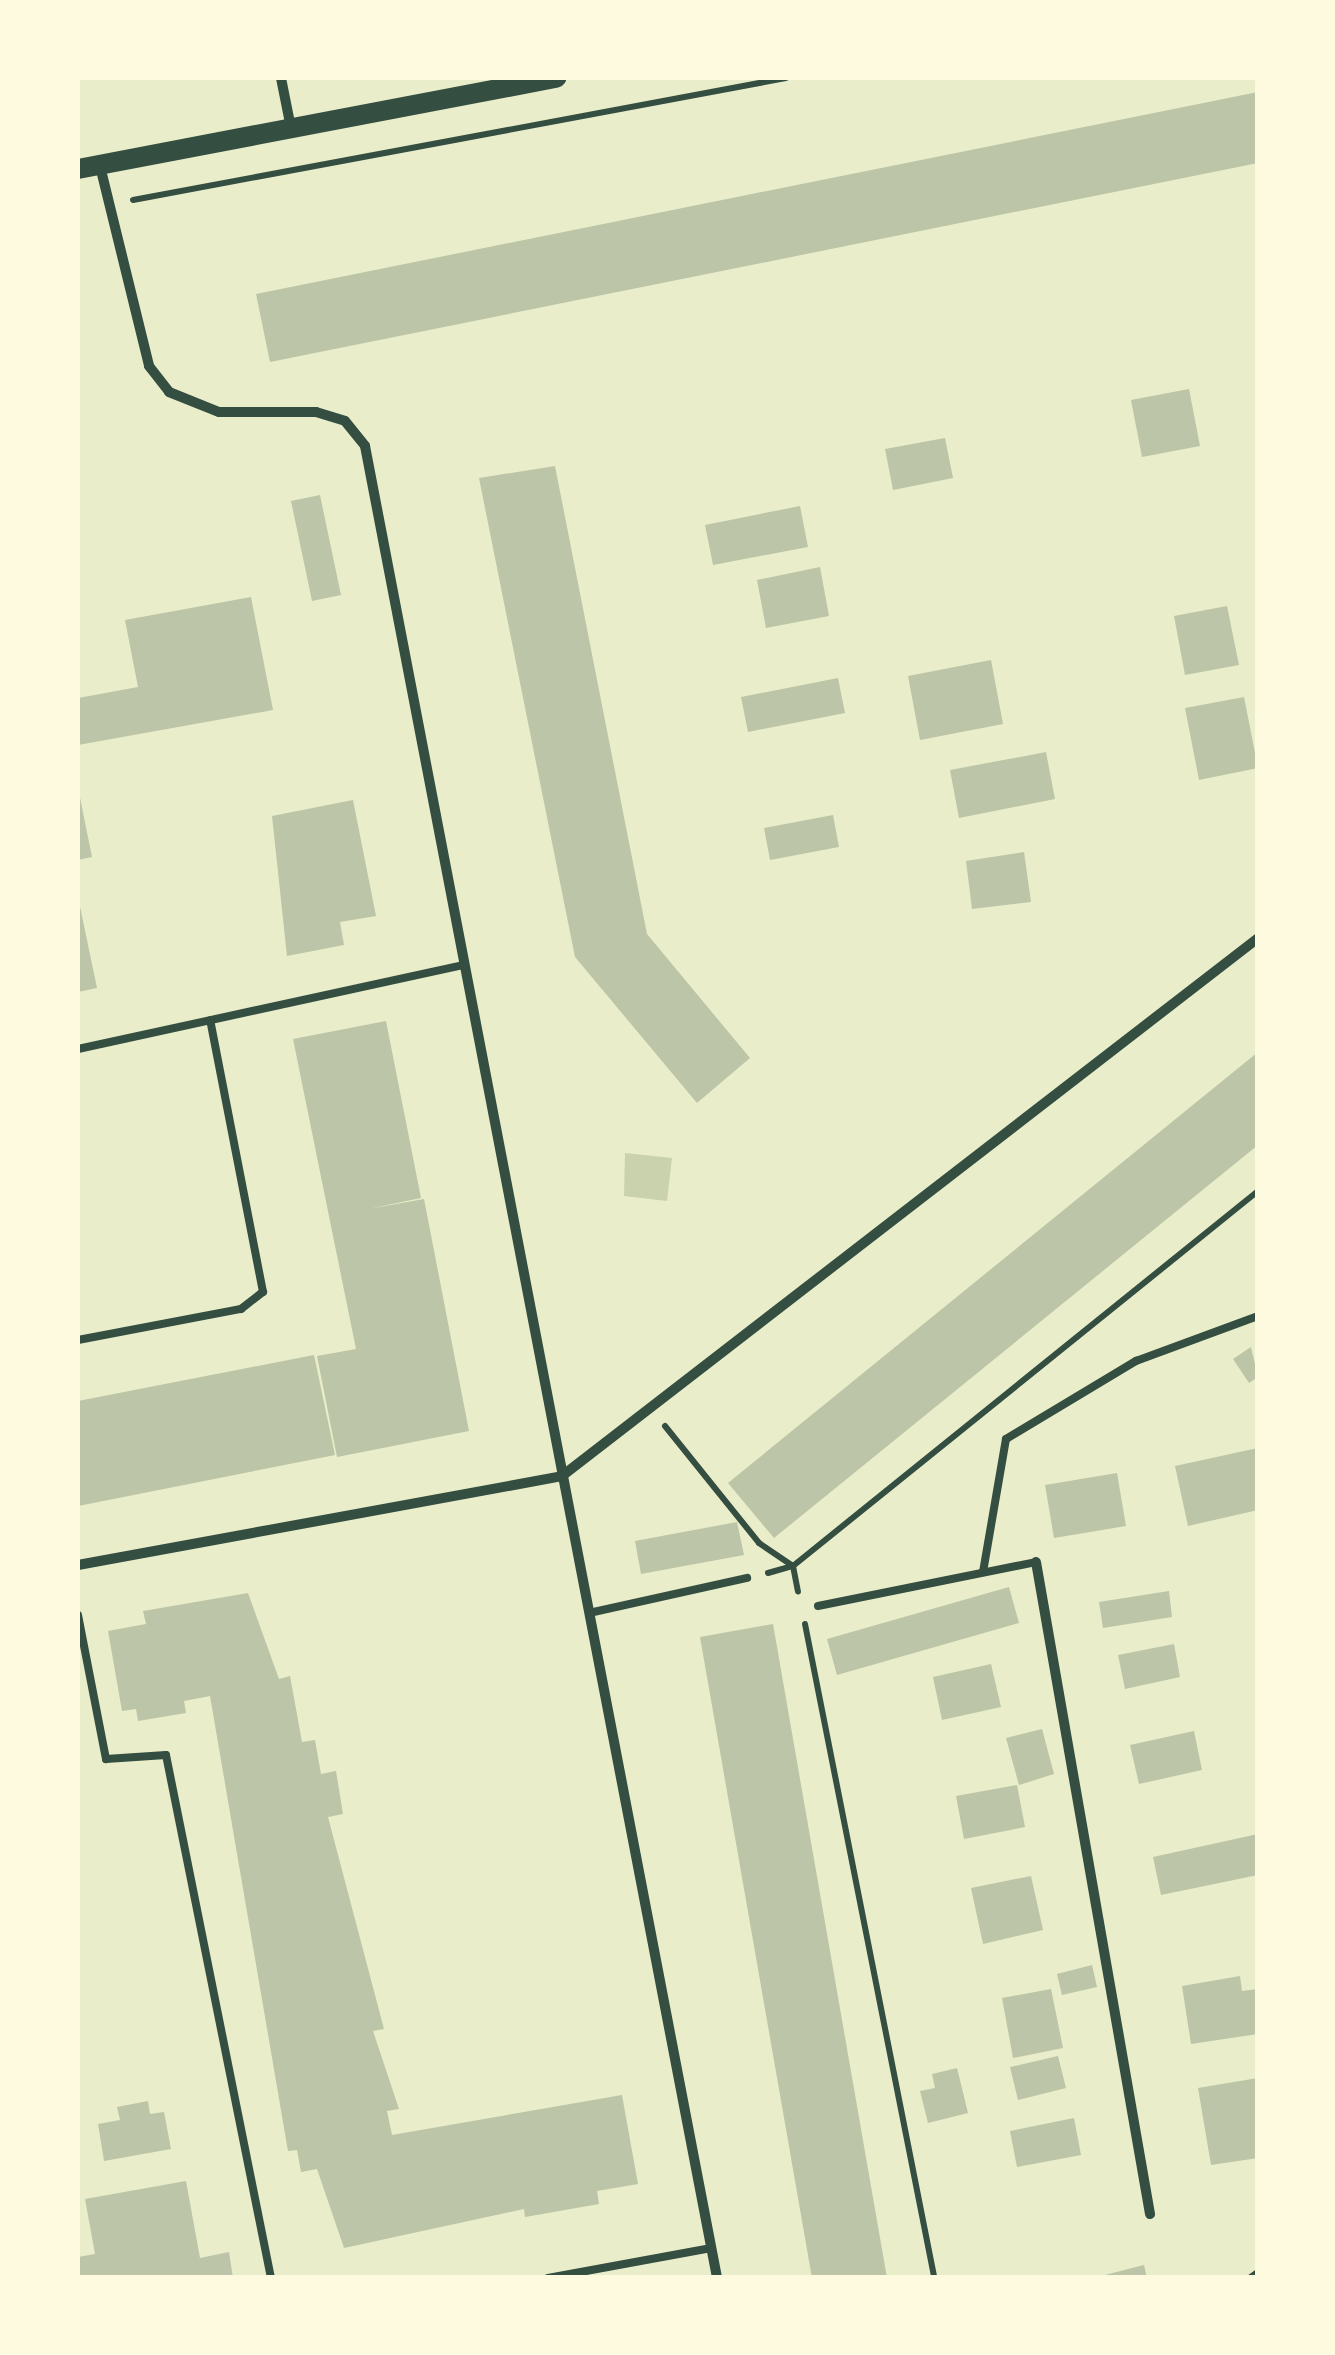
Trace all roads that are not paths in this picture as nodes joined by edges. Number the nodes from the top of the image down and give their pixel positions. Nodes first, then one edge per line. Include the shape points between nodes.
1 (281, 78) edge
2 (556, 78) edge
3 (291, 128) junction
4 (100, 165) junction
5 (78, 169) edge
6 (1258, 938) edge
7 (464, 965) junction
8 (210, 1020) junction
9 (78, 1049) edge
10 (1258, 1316) edge
11 (78, 1340) edge
12 (562, 1476) junction
13 (1036, 1562) joint
14 (78, 1564) edge
15 (983, 1572) junction
16 (747, 1578) road end
17 (818, 1606) dead end
18 (588, 1613) junction
19 (78, 1615) edge
20 (1150, 2214) dead end
21 (711, 2248) junction
22 (1258, 2273) edge
23 (270, 2278) edge
24 (548, 2278) edge
25 (717, 2278) edge
26 (1251, 2278) edge

1 - 3 street
2 - 3 main road
3 - 4 main road
4 - 5 main road
4 - 7 street via 149,366 169,392 219,412 345,420 365,446
6 - 12 street
7 - 8 lane
7 - 12 street
8 - 9 lane
8 - 11 lane via 263,1292 240,1308
10 - 15 lane via 1136,1361 1006,1439
12 - 14 street
12 - 18 street
13 - 15 lane
13 - 20 street
15 - 17 lane
16 - 18 lane
18 - 21 street
19 - 23 lane via 106,1760 166,1755
21 - 24 lane
21 - 25 street
22 - 26 lane

